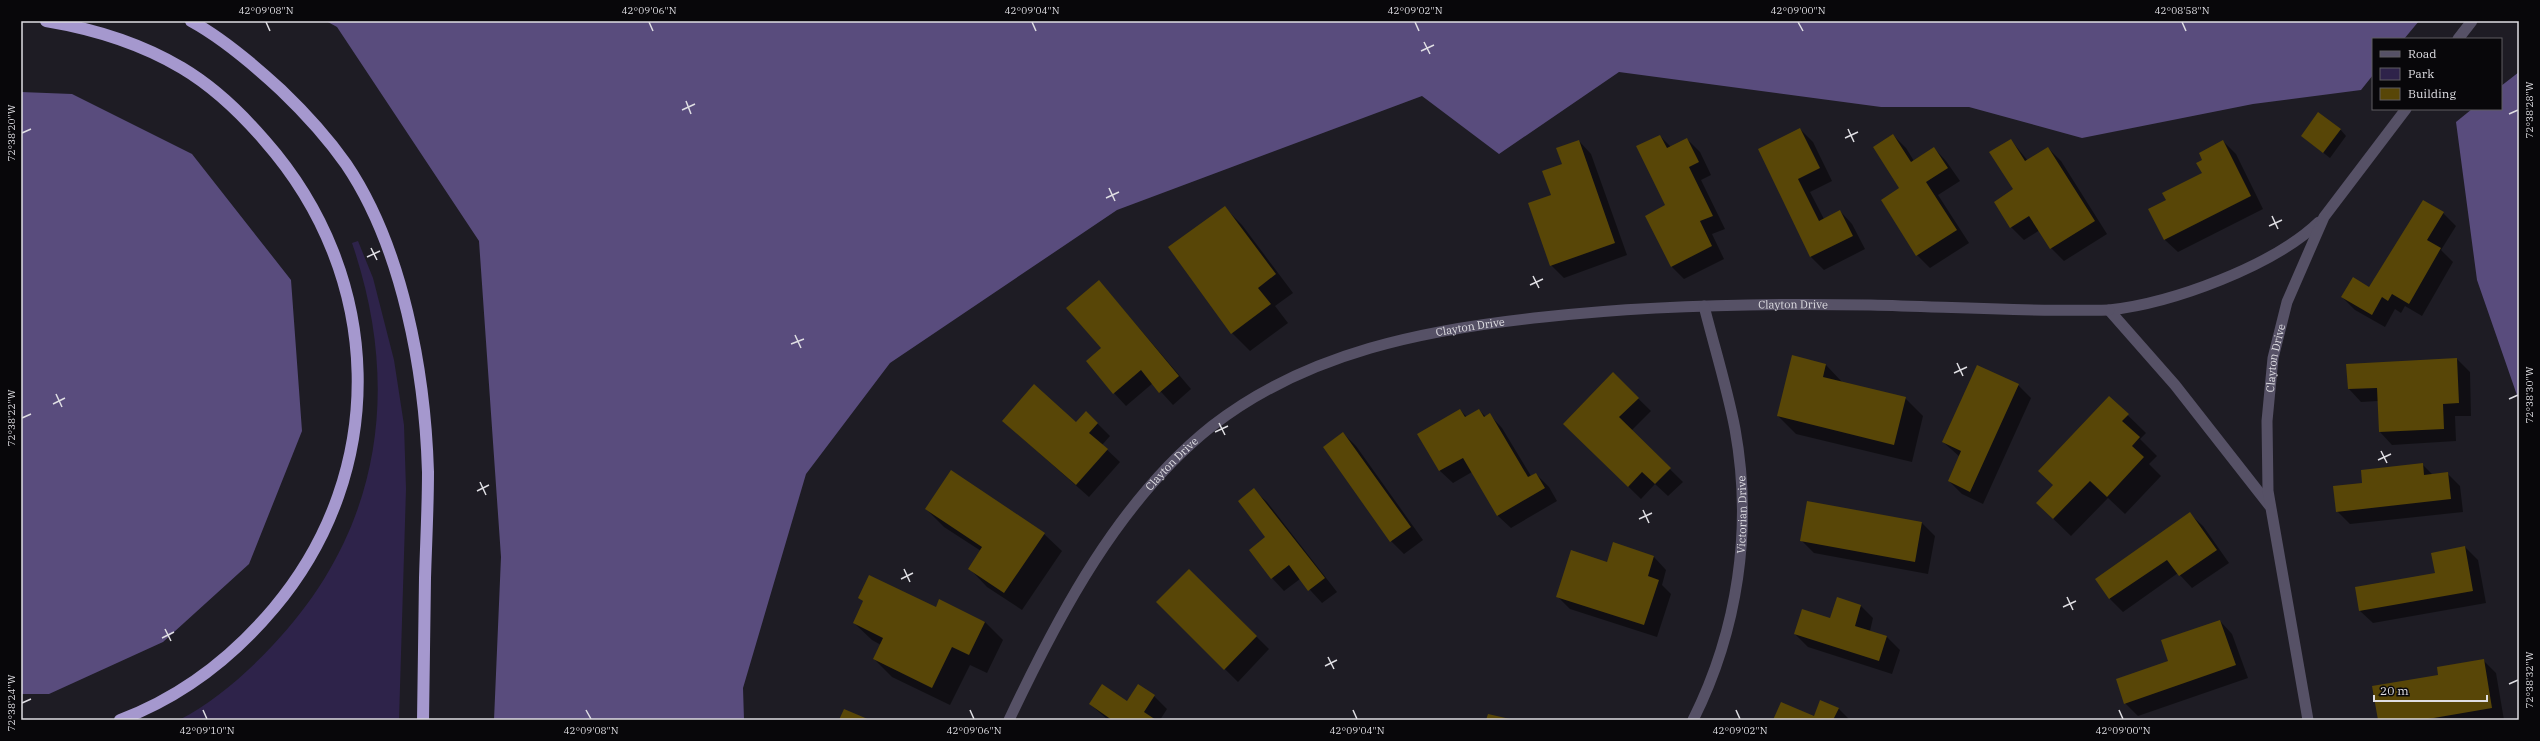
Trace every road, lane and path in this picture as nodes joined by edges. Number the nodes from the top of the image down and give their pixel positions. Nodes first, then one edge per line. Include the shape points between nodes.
1 (46, 21) edge
2 (191, 21) edge
3 (2472, 21) edge
4 (2459, 38) edge
5 (2405, 110) edge
6 (2324, 217) junction
7 (1704, 306) junction
8 (2109, 310) junction
9 (2270, 506) junction
10 (120, 720) edge
11 (423, 720) edge
12 (1009, 720) edge
13 (1693, 720) edge
14 (2308, 720) edge

1 - 10 highway via 78,27 132,44 182,68 218,94 250,124 292,174 333,247 356,335 359,379 356,424 346,470 332,513 312,554 281,600 256,630 223,660 185,688 146,710
2 - 11 highway via 235,51 268,78 324,134 364,196 392,261 407,311 418,363 428,473
3 - 4 street
5 - 6 street, Clayton Drive
6 - 8 street, Clayton Drive via 2302,238 2280,252 2201,287 2137,307
6 - 9 street, Clayton Drive via 2288,302 2273,358 2267,421
7 - 8 street, Clayton Drive via 1871,305 1993,310
7 - 12 street, Clayton Drive via 1594,312 1428,332 1348,354 1276,384 1243,403 1210,428 1179,457 1150,487 1118,527 1064,614
7 - 13 street, Victorian Drive via 1735,429 1743,490 1743,522 1737,586 1729,625 1703,700
8 - 9 street, Clayton Drive via 2175,385
9 - 14 street, Clayton Drive

